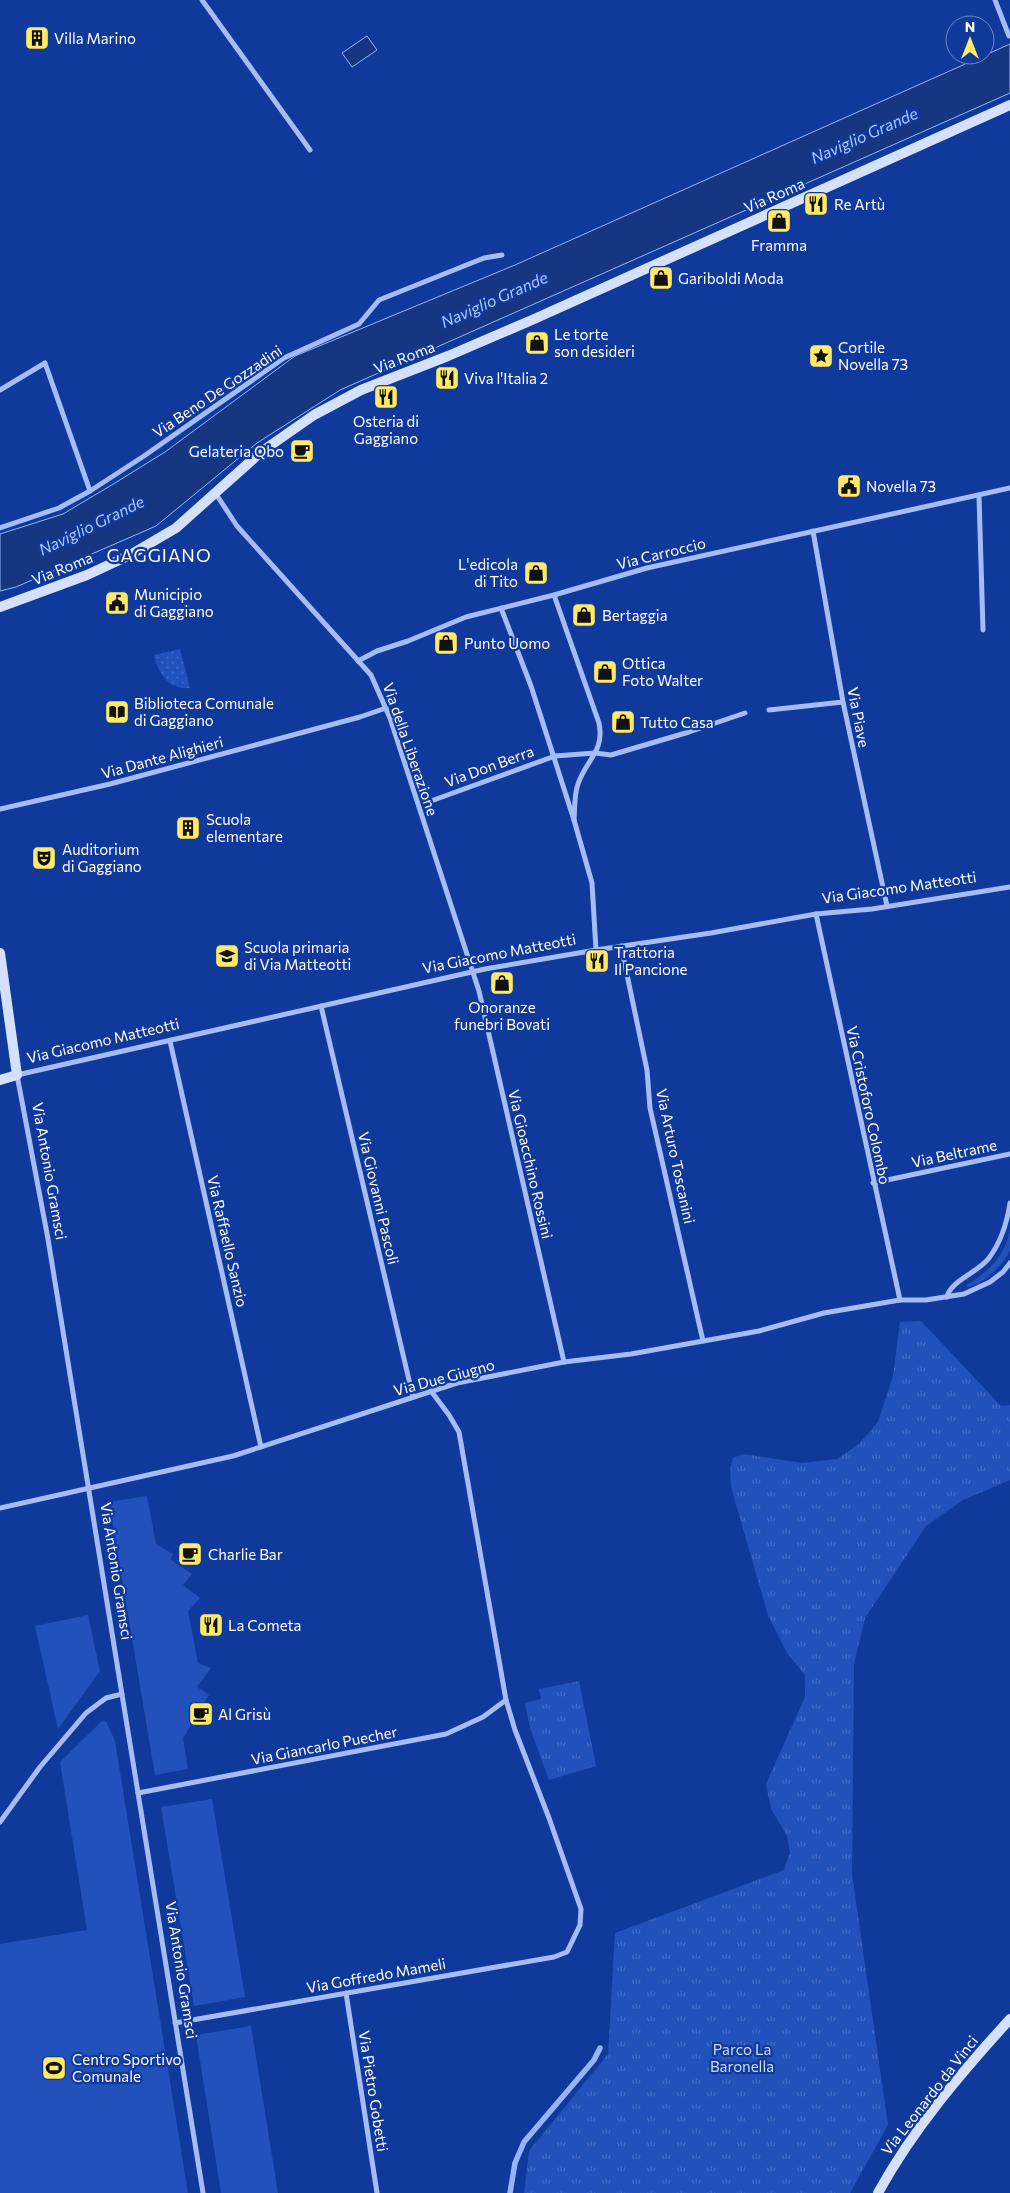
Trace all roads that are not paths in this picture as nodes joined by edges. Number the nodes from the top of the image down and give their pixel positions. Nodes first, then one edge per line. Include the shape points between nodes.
1 (202, 0) edge
2 (995, 0) edge
3 (1009, 36) edge
4 (1010, 105) edge
5 (310, 150) dead end
6 (502, 255) dead end
7 (396, 284) dead end
8 (400, 291) junction
9 (0, 390) edge
10 (1010, 488) edge
11 (90, 491) junction
12 (216, 494) junction
13 (979, 496) junction
14 (0, 528) edge
15 (813, 531) junction
16 (554, 595) junction
17 (0, 607) edge
18 (501, 608) junction
19 (983, 630) dead end
20 (358, 661) junction
21 (843, 702) junction
22 (386, 708) junction
23 (769, 710) dead end
24 (745, 713) dead end
25 (595, 752) junction
26 (555, 756) junction
27 (431, 801) dead end
28 (0, 809) edge
29 (574, 820) junction
30 (1010, 887) edge
31 (887, 906) junction
32 (816, 914) junction
33 (621, 946) junction
34 (596, 950) junction
35 (0, 953) edge
36 (473, 972) junction
37 (321, 1006) junction
38 (170, 1041) junction
39 (17, 1075) junction
40 (0, 1080) edge
41 (1010, 1154) edge
42 (873, 1183) junction
43 (1010, 1203) edge
44 (1010, 1263) edge
45 (947, 1297) junction
46 (900, 1300) junction
47 (703, 1341) junction
48 (564, 1362) junction
49 (430, 1392) junction
50 (413, 1397) junction
51 (260, 1446) junction
52 (88, 1489) junction
53 (0, 1508) edge
54 (122, 1694) junction
55 (506, 1700) junction
56 (138, 1793) junction
57 (0, 1822) edge
58 (346, 1993) junction
59 (1010, 2019) edge
60 (175, 2023) junction
61 (203, 2193) edge
62 (377, 2193) edge
63 (878, 2193) edge

1 - 5 street
2 - 3 street
4 - 12 street, Via Roma via 532,320 361,390 314,415 261,452
6 - 8 street, Via Beno De Gozzadini via 484,258
7 - 8 street
8 - 11 street, Via Beno De Gozzadini via 379,300 359,324 284,358
9 - 11 street via 45,363
10 - 13 street, Via Carroccio
11 - 14 street, Via Beno De Gozzadini via 59,508
12 - 17 street, Via Roma via 176,528 130,555 87,575
12 - 20 street, Via della Liberazione via 237,526
13 - 15 street, Via Carroccio
13 - 19 street
15 - 16 street, Via Carroccio via 647,568
15 - 21 street, Via Piave
16 - 18 street, Via Carroccio
16 - 25 street via 602,734
18 - 20 street, Via Carroccio via 454,622
18 - 26 street
20 - 22 street, Via della Liberazione via 371,675
21 - 23 street
21 - 31 street, Via Piave
22 - 28 street, Via Dante Alighieri via 110,784
22 - 36 street, Via della Liberazione
24 - 25 street, Via Don Berra via 612,755
25 - 26 street, Via Don Berra
25 - 29 street via 577,785
26 - 27 street, Via Don Berra
26 - 29 street
29 - 34 street via 592,882
30 - 31 street, Via Giacomo Matteotti
31 - 32 street, Via Giacomo Matteotti
32 - 33 street, Via Giacomo Matteotti
32 - 42 street, Via Cristoforo Colombo
33 - 34 street, Via Giacomo Matteotti
33 - 47 street, Via Arturo Toscanini via 647,1070 650,1108
34 - 36 street, Via Giacomo Matteotti
35 - 39 street, Via Antonio Gramsci
36 - 37 street, Via Giacomo Matteotti
36 - 48 street, Via Gioacchino Rossini
37 - 38 street, Via Giacomo Matteotti
37 - 50 street, Via Giovanni Pascoli
38 - 39 street, Via Giacomo Matteotti
38 - 51 street, Via Raffaello Sanzio
39 - 40 street, Via Giacomo Matteotti
39 - 52 street, Via Antonio Gramsci via 48,1239
41 - 42 street, Via Beltrame
42 - 46 street, Via Cristoforo Colombo
43 - 45 street via 1004,1229 988,1260 952,1286
44 - 45 street, Via Due Giugno via 990,1282 964,1294
45 - 46 street, Via Due Giugno
46 - 47 street, Via Due Giugno via 824,1313 759,1331
47 - 48 street, Via Due Giugno
48 - 49 street, Via Due Giugno via 457,1383
49 - 50 street, Via Due Giugno
49 - 55 street via 450,1415 459,1432
50 - 51 street, Via Due Giugno
51 - 52 street, Via Due Giugno via 232,1456
52 - 53 street, Via Due Giugno
52 - 54 street, Via Antonio Gramsci
54 - 56 street, Via Antonio Gramsci
54 - 57 street via 106,1698 86,1713 40,1767
55 - 56 street, Via Giancarlo Puecher via 483,1717 446,1734
55 - 58 street, Via Goffredo Mameli via 581,1909 580,1926 574,1940 567,1952 554,1957
56 - 60 street, Via Antonio Gramsci
58 - 60 street, Via Goffredo Mameli
58 - 62 street, Via Pietro Gobetti
59 - 63 street, Via Leonardo da Vinci via 970,2063 895,2161
60 - 61 street, Via Antonio Gramsci

